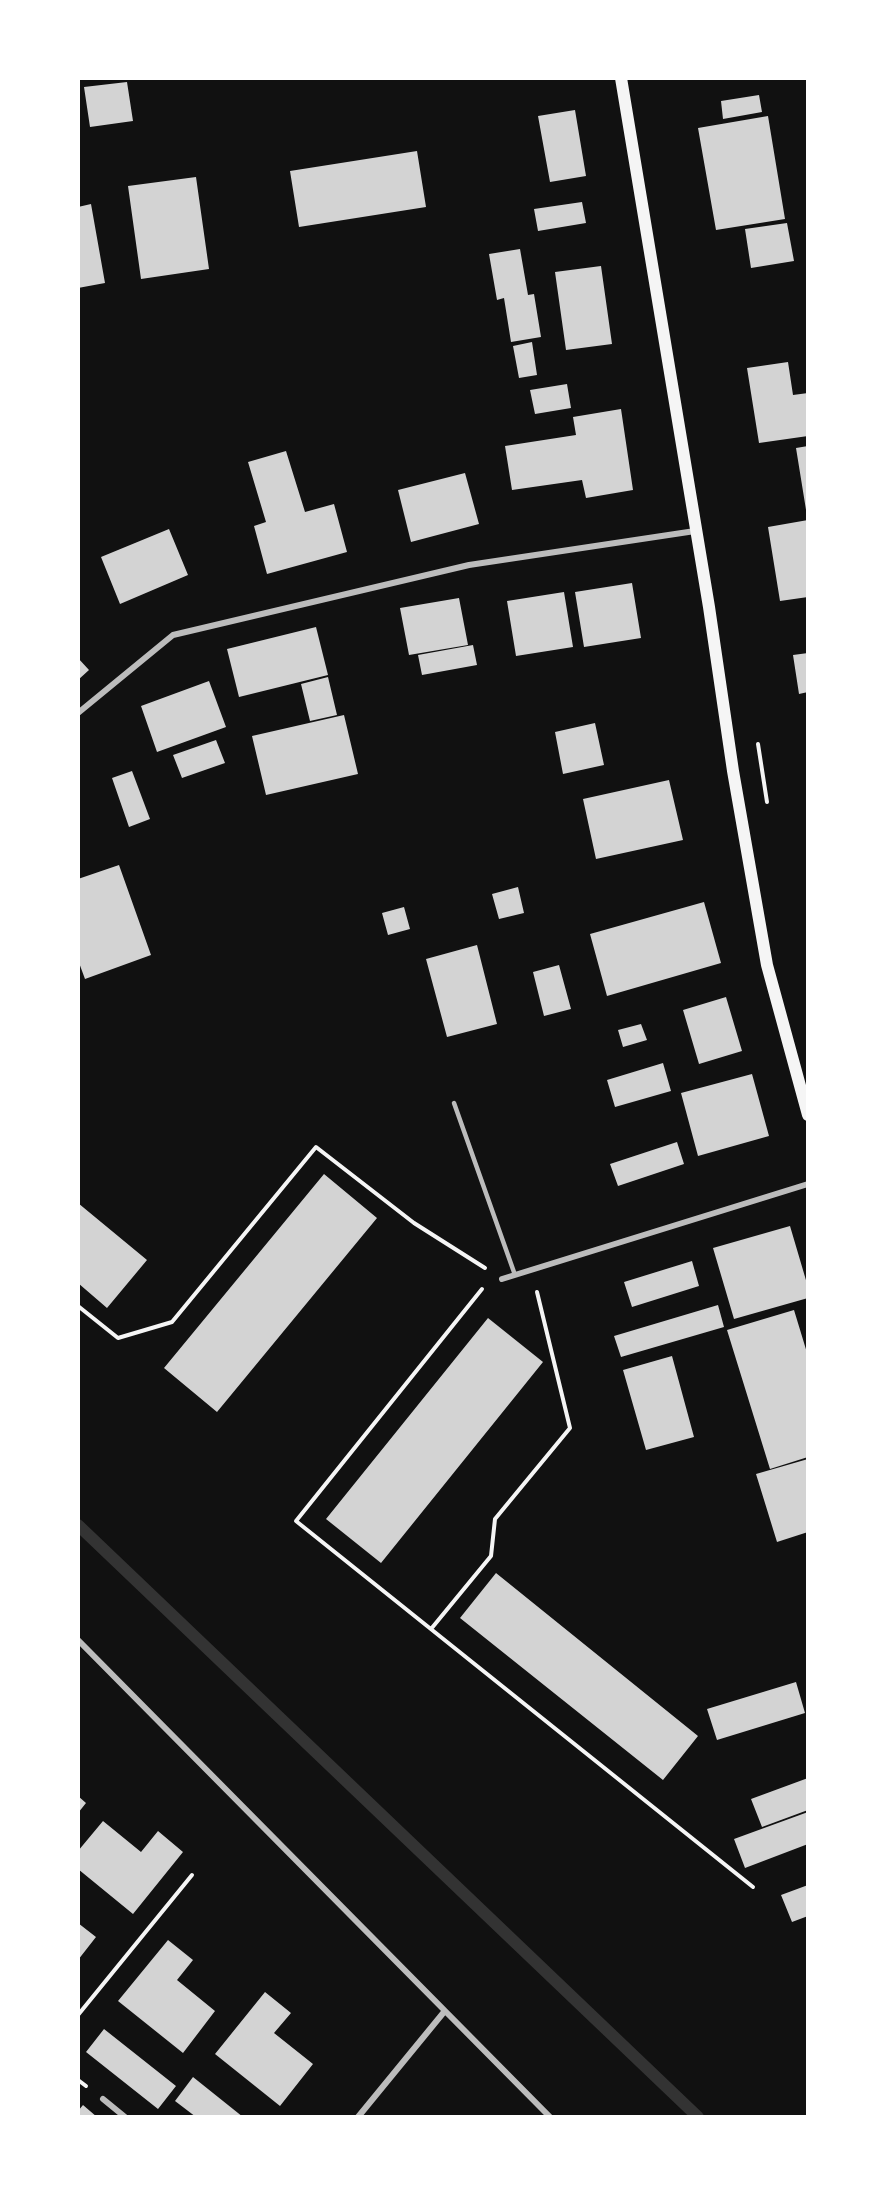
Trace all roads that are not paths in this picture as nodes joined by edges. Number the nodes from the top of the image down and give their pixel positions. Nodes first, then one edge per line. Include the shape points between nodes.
1 (621, 78) edge
2 (695, 531) junction
3 (78, 712) edge
4 (454, 1103) dead end
5 (808, 1115) edge
6 (808, 1184) edge
7 (515, 1275) junction
8 (502, 1279) road end
9 (78, 1640) edge
10 (444, 2012) junction
11 (103, 2099) dead end
12 (125, 2117) edge
13 (358, 2117) edge
14 (550, 2117) edge

1 - 2 main road
2 - 3 street via 469,565 173,635
2 - 5 main road via 767,965
4 - 7 lane
6 - 7 street
7 - 8 street
9 - 10 street
10 - 13 street
10 - 14 street
11 - 12 street

